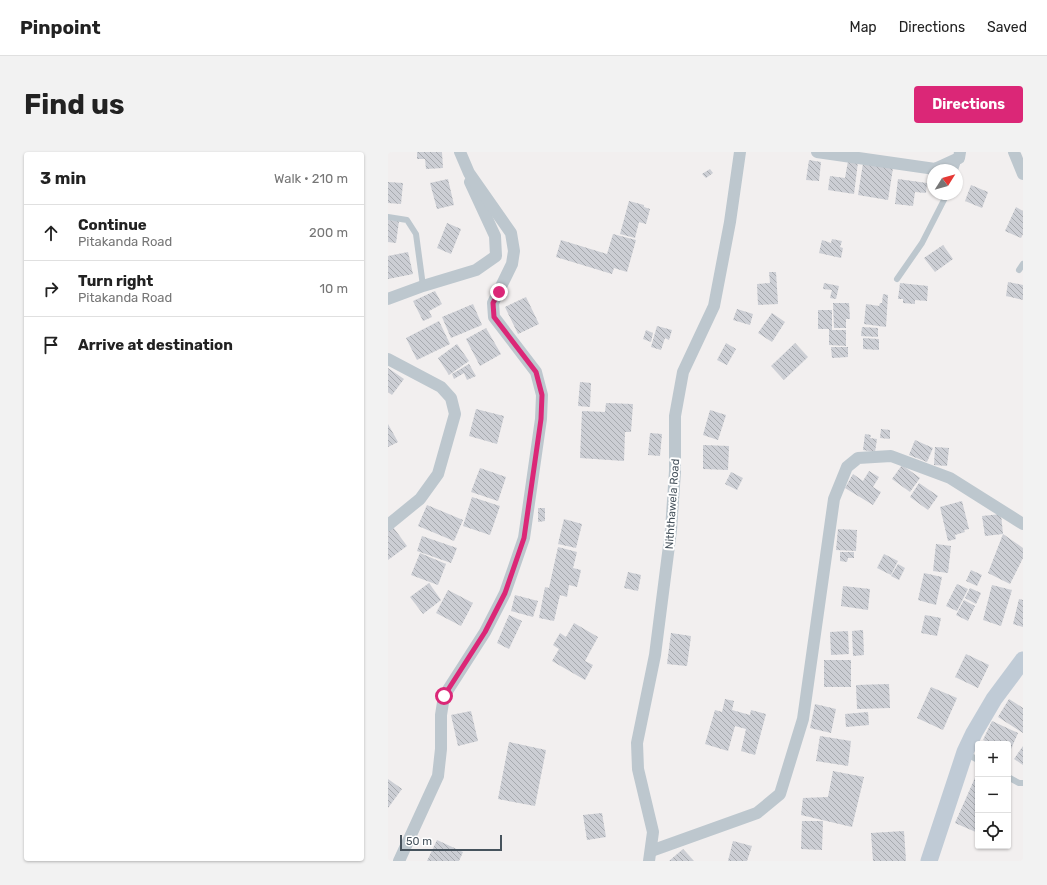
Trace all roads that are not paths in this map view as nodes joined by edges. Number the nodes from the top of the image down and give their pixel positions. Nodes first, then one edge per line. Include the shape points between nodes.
1 (460, 152) edge
2 (740, 152) edge
3 (817, 152) edge
4 (1014, 152) edge
5 (958, 160) edge
6 (469, 172) junction
7 (1023, 174) edge
8 (944, 200) edge
9 (388, 217) edge
10 (1023, 264) edge
11 (1019, 270) dead end
12 (898, 279) dead end
13 (423, 286) junction
14 (388, 299) edge
15 (388, 359) edge
16 (1023, 524) edge
17 (388, 525) edge
18 (1023, 660) edge
19 (971, 756) edge
20 (1011, 779) edge
21 (1023, 783) edge
22 (650, 856) edge
23 (399, 861) edge
24 (929, 861) edge

1 - 6 street
2 - 22 street, Niththawela Road via 714,306 683,372 675,416 671,530 656,655 637,744 638,768 653,832
3 - 5 street via 935,170
4 - 7 street
6 - 13 street via 471,185 495,236 496,256 476,270
6 - 23 street via 512,233 512,264 493,303 494,317 536,372 542,395 541,419 524,538 505,593 485,632 444,696 440,715 441,749 438,776
8 - 12 lane via 922,243
9 - 13 lane via 407,220 416,234
10 - 11 lane
13 - 14 street
15 - 17 street via 441,387 451,398 455,414 438,474 420,499
16 - 22 street via 950,478 892,456 858,458 847,467 834,499 803,719 780,794 757,813
18 - 19 street via 994,699
19 - 24 street
20 - 21 lane

